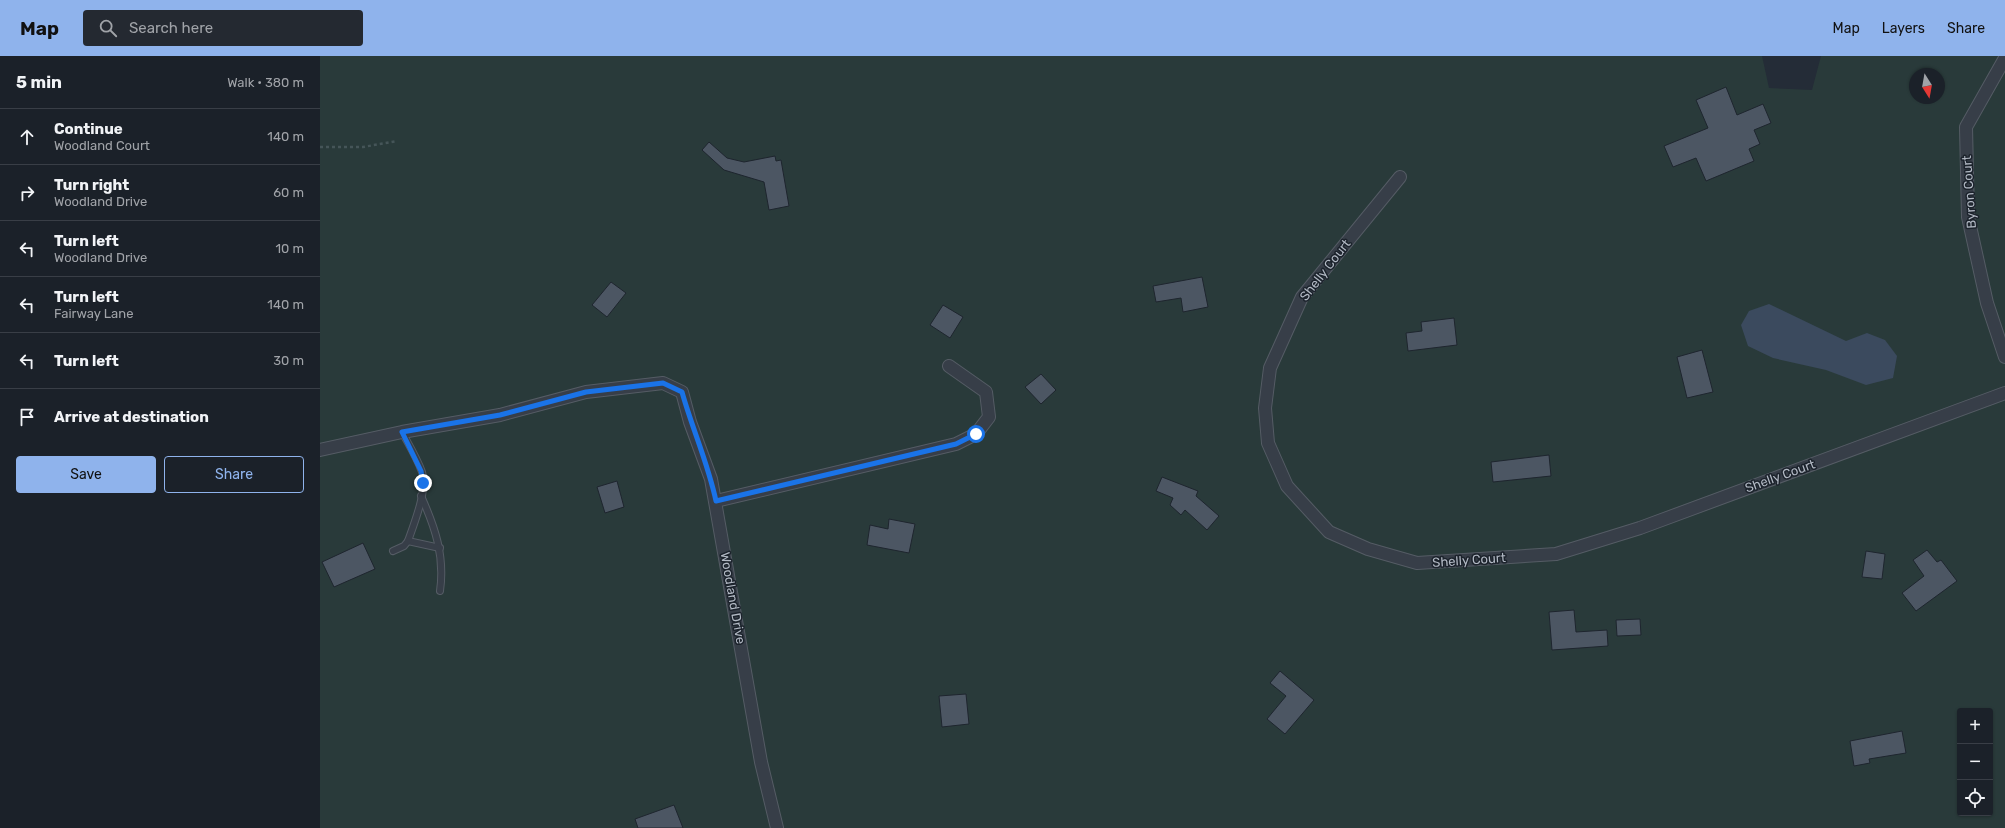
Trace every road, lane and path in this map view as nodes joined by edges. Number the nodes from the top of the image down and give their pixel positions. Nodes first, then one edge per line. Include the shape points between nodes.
1 (2005, 58) edge
2 (397, 141) dead end
3 (320, 147) edge
4 (1400, 177) dead end
5 (2005, 357) edge
6 (949, 366) dead end
7 (2005, 393) edge
8 (402, 432) junction
9 (320, 450) edge
10 (421, 496) junction
11 (716, 501) junction
12 (408, 541) junction
13 (440, 548) junction
14 (393, 551) dead end
15 (440, 591) dead end
16 (777, 828) edge

1 - 5 street, Byron Court via 1966,127 1968,218 1987,303
2 - 3 path via 363,147
4 - 7 street, Shelly Court via 1302,297 1270,368 1265,408 1268,443 1286,486 1329,532 1368,549 1417,563 1556,554 1640,528
6 - 11 street via 986,392 989,418 976,434 956,444
8 - 9 street
8 - 10 lane via 421,471
8 - 11 street, Woodland Drive via 500,415 586,392 663,383 682,392
10 - 12 lane
10 - 13 lane
11 - 16 street, Woodland Drive via 761,762
12 - 13 lane
12 - 14 lane
13 - 15 lane

